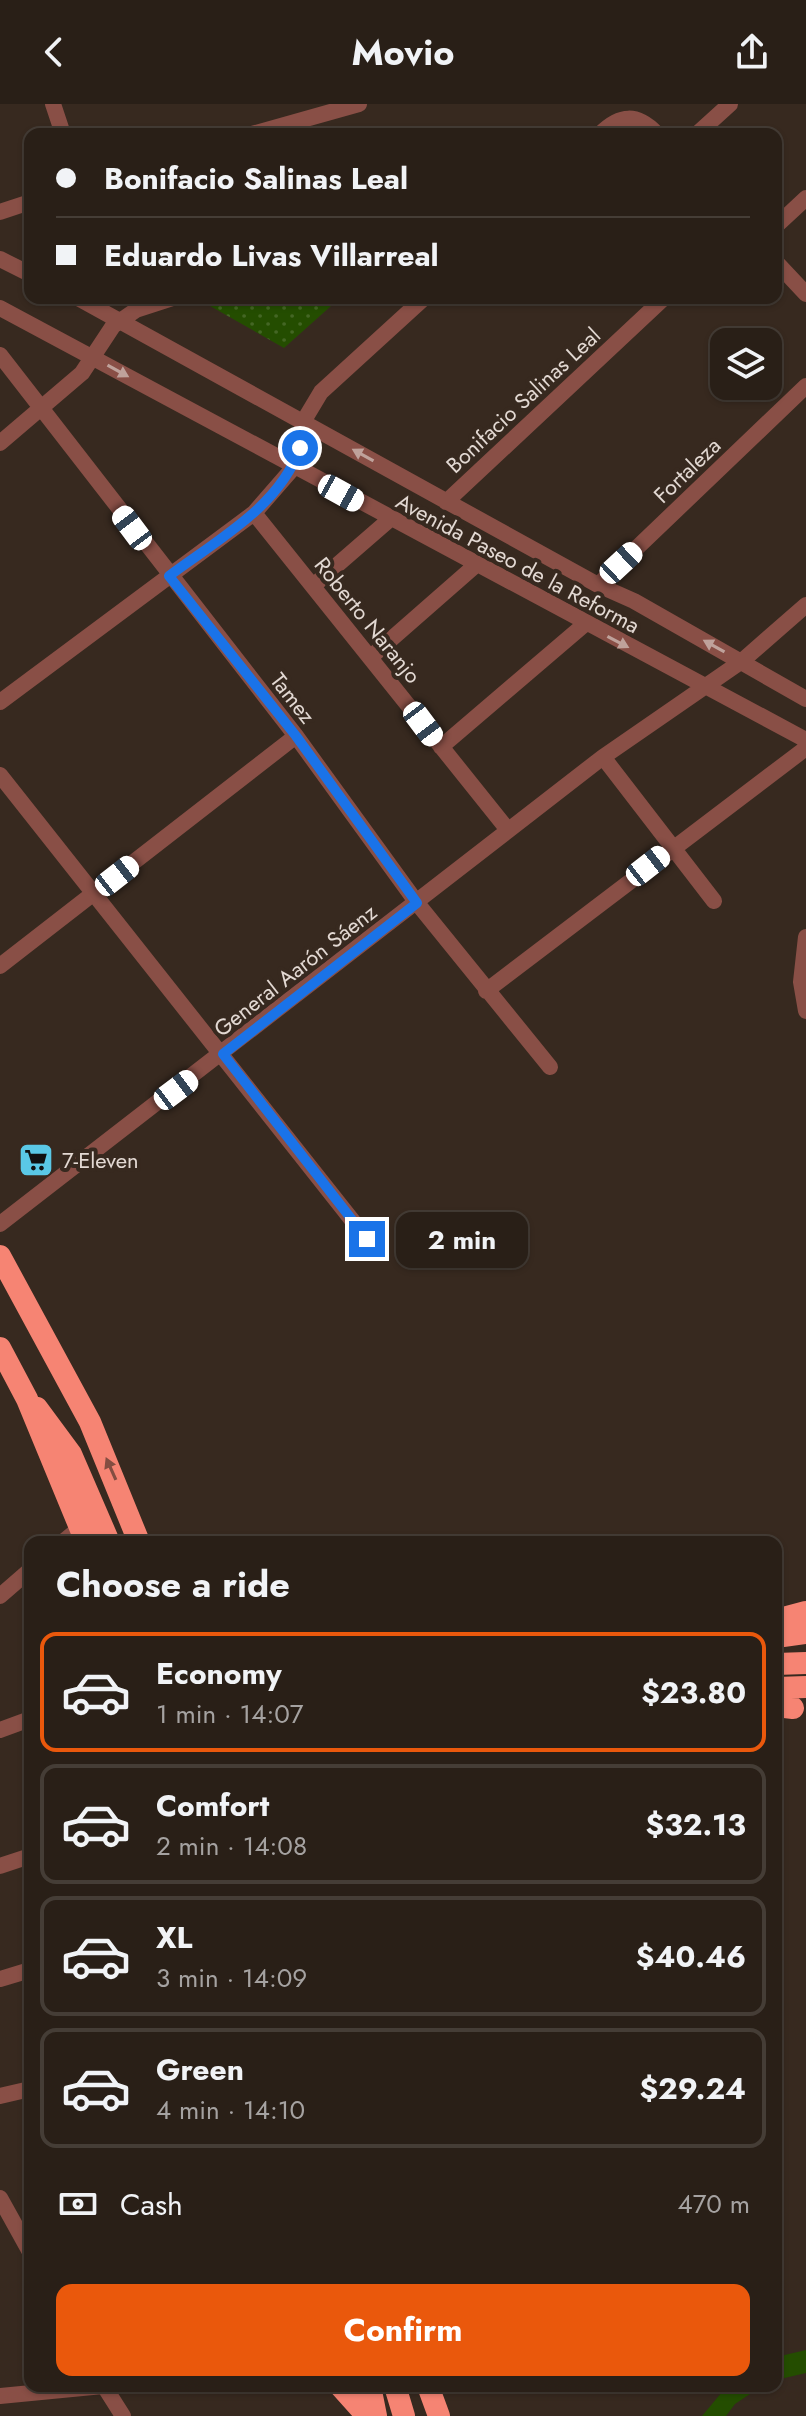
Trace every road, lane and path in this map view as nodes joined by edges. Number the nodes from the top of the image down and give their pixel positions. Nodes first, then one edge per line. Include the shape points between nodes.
1 (53, 104) edge
2 (359, 104) edge
3 (730, 104) edge
4 (61, 128) edge
5 (273, 128) edge
6 (608, 128) edge
7 (650, 128) edge
8 (704, 128) edge
9 (806, 198) edge
10 (24, 204) edge
11 (0, 212) edge
12 (782, 220) edge
13 (0, 259) edge
14 (782, 268) edge
15 (24, 271) edge
16 (806, 294) edge
17 (88, 304) edge
18 (154, 304) edge
19 (417, 304) edge
20 (658, 304) edge
21 (0, 308) edge
22 (119, 323) junction
23 (0, 355) edge
24 (93, 358) junction
25 (806, 386) edge
26 (40, 409) junction
27 (303, 422) junction
28 (0, 443) edge
29 (294, 467) junction
30 (446, 502) junction
31 (254, 513) junction
32 (389, 520) junction
33 (477, 564) junction
34 (169, 576) junction
35 (598, 585) junction
36 (313, 586) junction
37 (806, 605) edge
38 (585, 624) junction
39 (372, 656) junction
40 (742, 661) junction
41 (702, 686) junction
42 (806, 699) edge
43 (0, 702) edge
44 (296, 736) junction
45 (806, 740) edge
46 (441, 747) junction
47 (806, 748) edge
48 (603, 757) junction
49 (0, 775) edge
50 (508, 830) junction
51 (672, 848) junction
52 (93, 895) junction
53 (714, 901) dead end
54 (417, 903) junction
55 (806, 937) edge
56 (0, 966) edge
57 (486, 991) junction
58 (806, 1011) edge
59 (223, 1054) junction
60 (550, 1067) dead end
61 (0, 1224) edge
62 (367, 1239) dead end
63 (0, 1256) edge
64 (0, 1348) edge
65 (27, 1399) junction
66 (83, 1534) edge
67 (106, 1536) edge
68 (137, 1536) edge
69 (24, 1575) edge
70 (0, 1596) edge
71 (806, 1612) edge
72 (782, 1618) edge
73 (806, 1633) edge
74 (782, 1636) edge
75 (806, 1663) edge
76 (782, 1664) edge
77 (806, 1687) edge
78 (782, 1688) edge
79 (24, 1721) edge
80 (0, 1730) edge
81 (24, 1858) edge
82 (0, 1866) edge
83 (24, 1972) edge
84 (0, 1979) edge
85 (24, 2090) edge
86 (0, 2096) edge
87 (0, 2198) edge
88 (24, 2241) edge
89 (41, 2392) edge
90 (107, 2392) edge
91 (345, 2392) edge
92 (360, 2392) edge
93 (371, 2392) edge
94 (397, 2392) edge
95 (430, 2392) edge
96 (0, 2396) edge
97 (123, 2416) edge
98 (367, 2416) edge
99 (376, 2416) edge
100 (404, 2416) edge
101 (439, 2416) edge

1 - 4 street
2 - 5 street
3 - 8 street
6 - 7 street via 631,117
9 - 12 street
10 - 11 street
13 - 15 street
14 - 16 street
17 - 22 street, Avenida Paseo de la Reforma
18 - 22 street
19 - 27 street via 321,392
20 - 30 street, Bonifacio Salinas Leal
21 - 24 street, Avenida Paseo de la Reforma
22 - 24 street
22 - 27 street, Avenida Paseo de la Reforma
23 - 26 street, Tamez
24 - 26 street
24 -> 29 street, Avenida Paseo de la Reforma
25 - 35 street, Fortaleza
26 - 28 street
26 - 34 street, Tamez
27 - 29 street
30 -> 27 street, Avenida Paseo de la Reforma
29 - 31 street
29 - 32 street, Avenida Paseo de la Reforma
30 - 35 street, Avenida Paseo de la Reforma
31 - 34 street
31 - 36 street, Roberto Naranjo
32 - 33 street, Avenida Paseo de la Reforma
32 - 36 street
33 - 38 street, Avenida Paseo de la Reforma
33 - 39 street
34 - 43 street
34 - 44 street, Tamez
40 -> 35 street, Avenida Paseo de la Reforma
36 - 39 street, Roberto Naranjo
37 - 40 street, General Aarón Sáenz
38 -> 41 street, Avenida Paseo de la Reforma
38 - 46 street
39 - 46 street, Roberto Naranjo
40 - 41 street, General Aarón Sáenz
40 - 42 street, Avenida Paseo de la Reforma
41 - 45 street, Avenida Paseo de la Reforma
41 - 48 street, General Aarón Sáenz
44 - 52 street
44 - 54 street, Tamez
46 - 50 street, Roberto Naranjo
47 - 51 street
48 - 50 street, General Aarón Sáenz
48 - 51 street
49 - 52 street
50 - 54 street, General Aarón Sáenz
51 - 53 street
51 - 57 street
52 - 56 street
52 - 59 street
54 - 57 street, Tamez
54 - 59 street, General Aarón Sáenz
55 - 58 street via 801,982
57 - 60 street, Tamez
59 - 61 street, General Aarón Sáenz
59 - 62 street
68 -> 63 highway via 90,1422
64 - 65 highway
65 - 66 highway
65 - 67 highway via 47,1417 71,1454
69 - 70 street
71 - 72 highway
73 - 74 highway
75 - 76 highway
77 - 78 highway
79 - 80 street
81 - 82 street
83 - 84 street
85 - 86 street
87 - 88 street
89 - 96 street
90 - 97 street
91 - 98 highway
92 - 98 highway
93 - 99 highway
94 - 100 highway
95 - 101 highway

